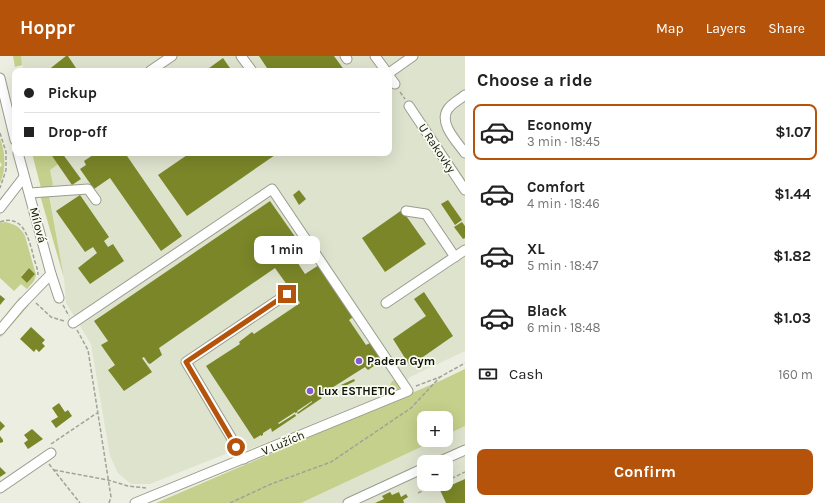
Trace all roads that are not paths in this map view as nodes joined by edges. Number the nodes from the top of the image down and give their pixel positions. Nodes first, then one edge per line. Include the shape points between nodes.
1 (172, 56) edge
2 (241, 56) edge
3 (375, 56) edge
4 (413, 56) edge
5 (154, 68) edge
6 (250, 68) edge
7 (384, 68) edge
8 (392, 71) edge
9 (0, 78) edge
10 (392, 80) edge
11 (395, 84) road end
12 (465, 95) edge
13 (409, 106) road end
14 (12, 128) edge
15 (465, 153) edge
16 (19, 156) edge
17 (24, 177) junction
18 (465, 190) edge
19 (30, 193) junction
20 (96, 200) dead end
21 (0, 208) edge
22 (406, 211) dead end
23 (465, 250) edge
24 (455, 257) junction
25 (51, 274) junction
26 (287, 294) dead end
27 (59, 298) road end
28 (386, 303) dead end
29 (73, 323) road end
30 (0, 330) edge
31 (465, 450) edge
32 (51, 453) dead end
33 (453, 455) edge
34 (244, 459) junction
35 (417, 471) edge
36 (0, 488) edge
37 (135, 503) edge
38 (348, 503) edge

1 - 5 street
2 - 6 street
3 - 7 street
4 - 8 street
9 - 14 street
10 - 11 street
12 - 15 street via 449,108 445,118 449,130
13 - 18 street, U Rakovky
16 - 17 street, Mílová
17 - 19 street, Mílová
17 - 21 street
19 - 20 street via 88,189
19 - 25 street, Mílová
22 - 24 street via 426,214
23 - 24 street
24 - 28 street
25 - 27 street, Mílová
25 - 30 street
26 - 34 street via 186,362
29 - 34 street, V Lužích via 272,189 408,391
31 - 33 street
32 - 36 street
34 - 37 street, V Lužích
35 - 38 street

